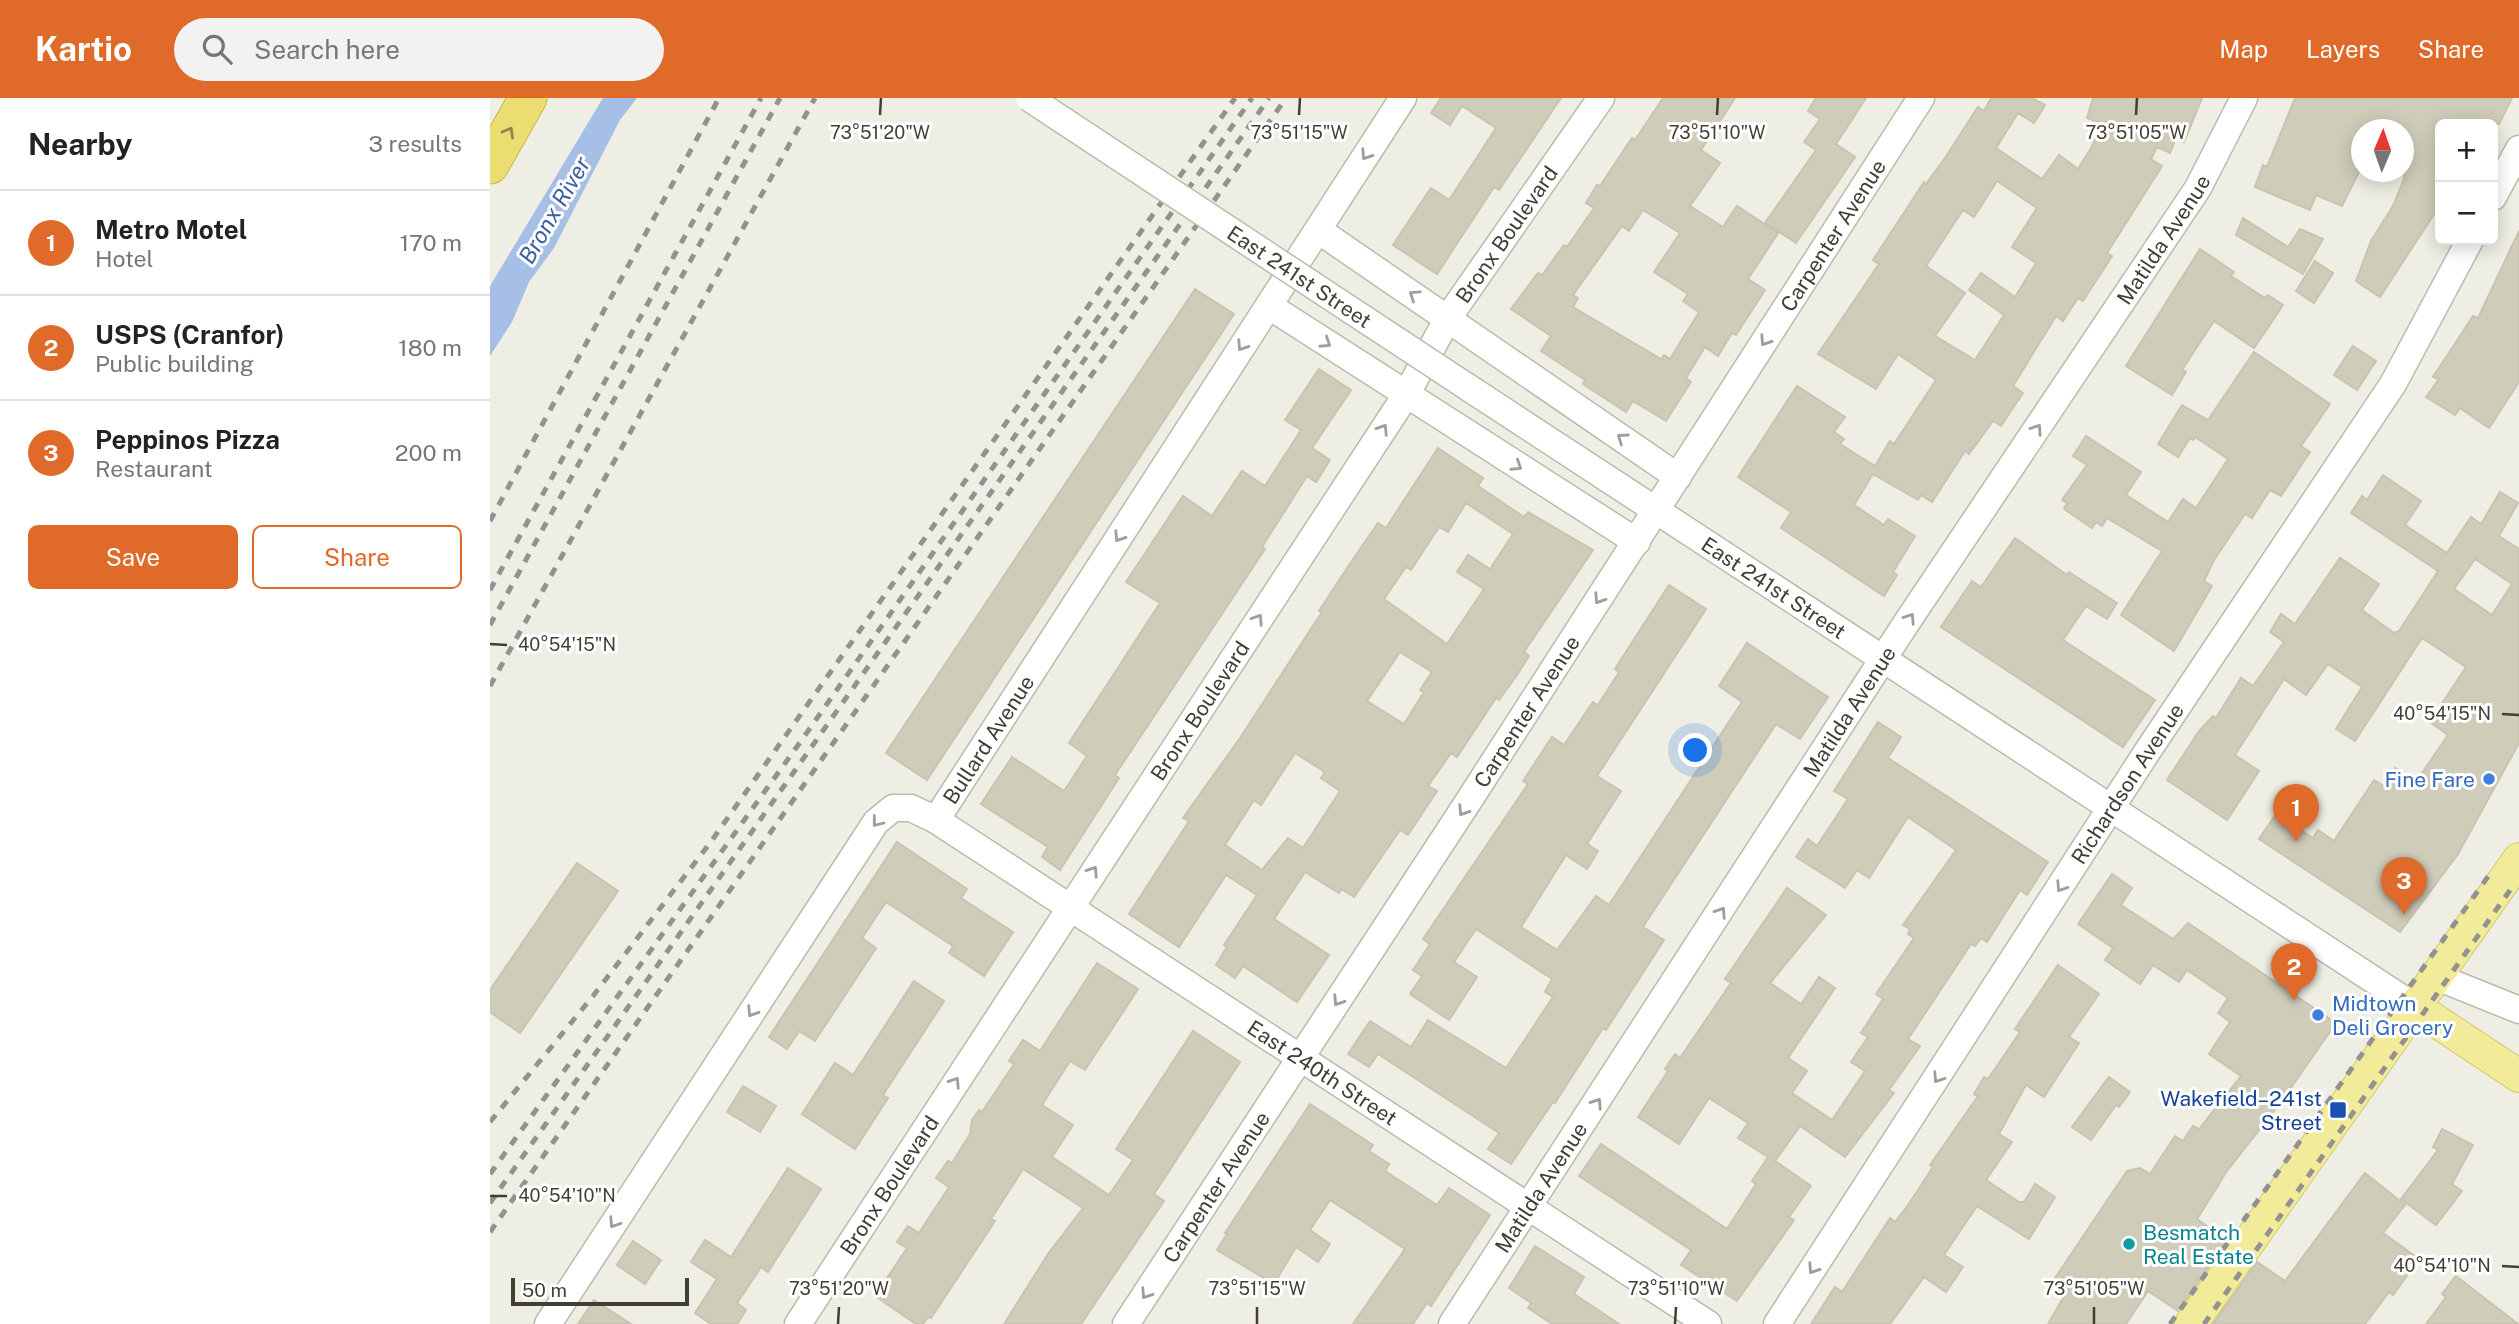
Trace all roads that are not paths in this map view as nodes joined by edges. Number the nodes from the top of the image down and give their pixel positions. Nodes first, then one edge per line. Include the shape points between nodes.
1 (528, 98) edge
2 (1029, 98) edge
3 (1403, 98) edge
4 (1601, 98) edge
5 (1921, 98) edge
6 (2244, 98) edge
7 (2519, 149) edge
8 (490, 165) edge
9 (2498, 188) edge
10 (1318, 230) junction
11 (2467, 245) edge
12 (1269, 306) junction
13 (1448, 318) junction
14 (1406, 395) junction
15 (1678, 477) junction
16 (1657, 510) junction
17 (1637, 542) junction
18 (1884, 660) junction
19 (2111, 809) junction
20 (936, 820) junction
21 (2519, 859) edge
22 (1069, 907) junction
23 (2437, 977) junction
24 (2415, 1007) junction
25 (2519, 1010) edge
26 (1300, 1059) junction
27 (2519, 1076) edge
28 (1529, 1208) junction
29 (548, 1324) edge
30 (798, 1324) edge
31 (1126, 1324) edge
32 (1452, 1324) edge
33 (1708, 1324) edge
34 (1777, 1324) edge
35 (2191, 1324) edge

8 -> 1 highway
2 - 16 street, East 241st Street, bridge
3 -> 10 street, Bullard Avenue
4 - 13 street, Bronx Boulevard
5 -> 15 street, Carpenter Avenue
18 -> 6 street, Matilda Avenue via 2198,188
7 - 9 street
10 - 12 street, Bullard Avenue
13 -> 10 street
11 - 19 street, Richardson Avenue via 2393,384
12 -> 14 street, East 241st Street
12 -> 20 street, Bullard Avenue
13 - 14 street, Bronx Boulevard
15 -> 13 street
14 -> 17 street, East 241st Street
22 -> 14 street, Bronx Boulevard
15 - 16 street, Carpenter Avenue
16 - 17 street, Carpenter Avenue
16 - 18 street, East 241st Street
17 -> 26 street, Carpenter Avenue
18 - 19 street, East 241st Street
28 -> 18 street, Matilda Avenue
19 - 24 street, East 241st Street
19 -> 34 street, Richardson Avenue
20 - 22 street, East 240th Street
20 -> 29 street, Bullard Avenue via 911,808 893,808 876,822
21 - 23 main road
22 - 26 street, East 240th Street
30 -> 22 street, Bronx Boulevard
23 - 24 main road
23 - 25 street
24 - 27 main road, East 241st Street
24 - 35 main road
26 - 28 street, East 240th Street
26 -> 31 street, Carpenter Avenue
28 - 32 street, Matilda Avenue
28 - 33 street, East 240th Street

